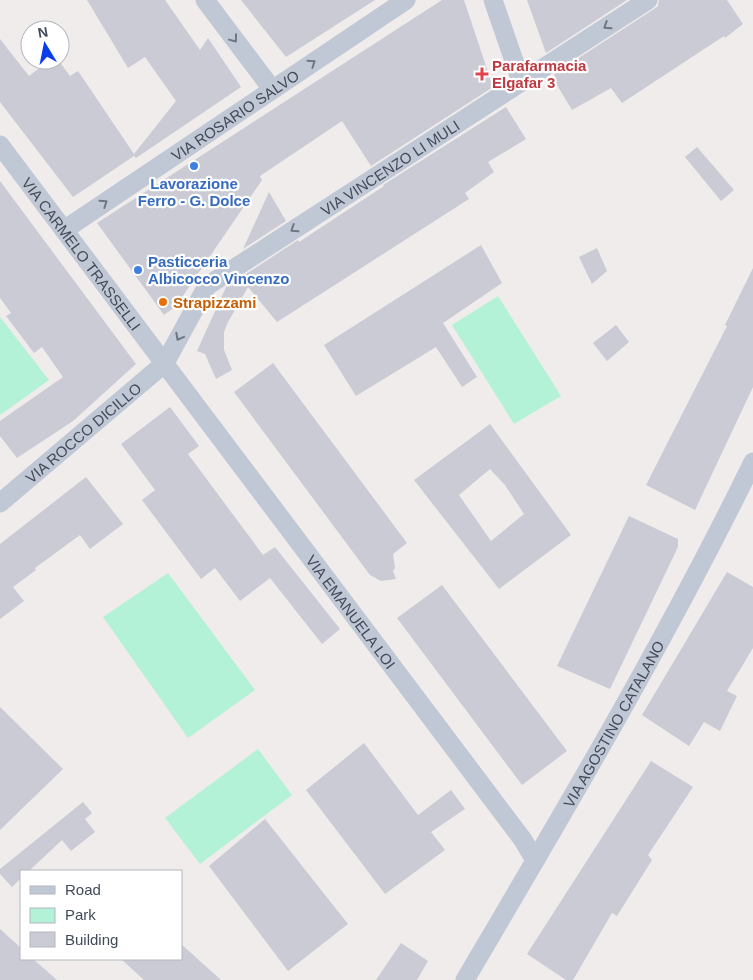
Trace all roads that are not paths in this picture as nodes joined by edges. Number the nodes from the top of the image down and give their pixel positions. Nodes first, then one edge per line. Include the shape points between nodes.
1 (205, 0) edge
2 (406, 0) edge
3 (493, 0) edge
4 (648, 0) edge
5 (521, 81) junction
6 (272, 89) junction
7 (0, 145) edge
8 (64, 230) junction
9 (165, 363) junction
10 (753, 462) edge
11 (0, 503) edge
12 (535, 860) junction
13 (465, 980) edge

1 -> 6 street
6 -> 2 street, VIA ROSARIO SALVO
3 - 5 street
4 -> 5 street, VIA VINCENZO LI MULI
5 -> 9 street, VIA VINCENZO LI MULI via 207,286
8 -> 6 street, VIA ROSARIO SALVO
7 - 8 street, VIA CARMELO TRASSELLI
8 - 9 street, VIA CARMELO TRASSELLI
9 - 11 street, VIA ROCCO DICILLO
9 - 12 street, VIA EMANUELA LOI
10 - 12 street, VIA AGOSTINO CATALANO via 656,648
12 - 13 street, VIA AGOSTINO CATALANO

